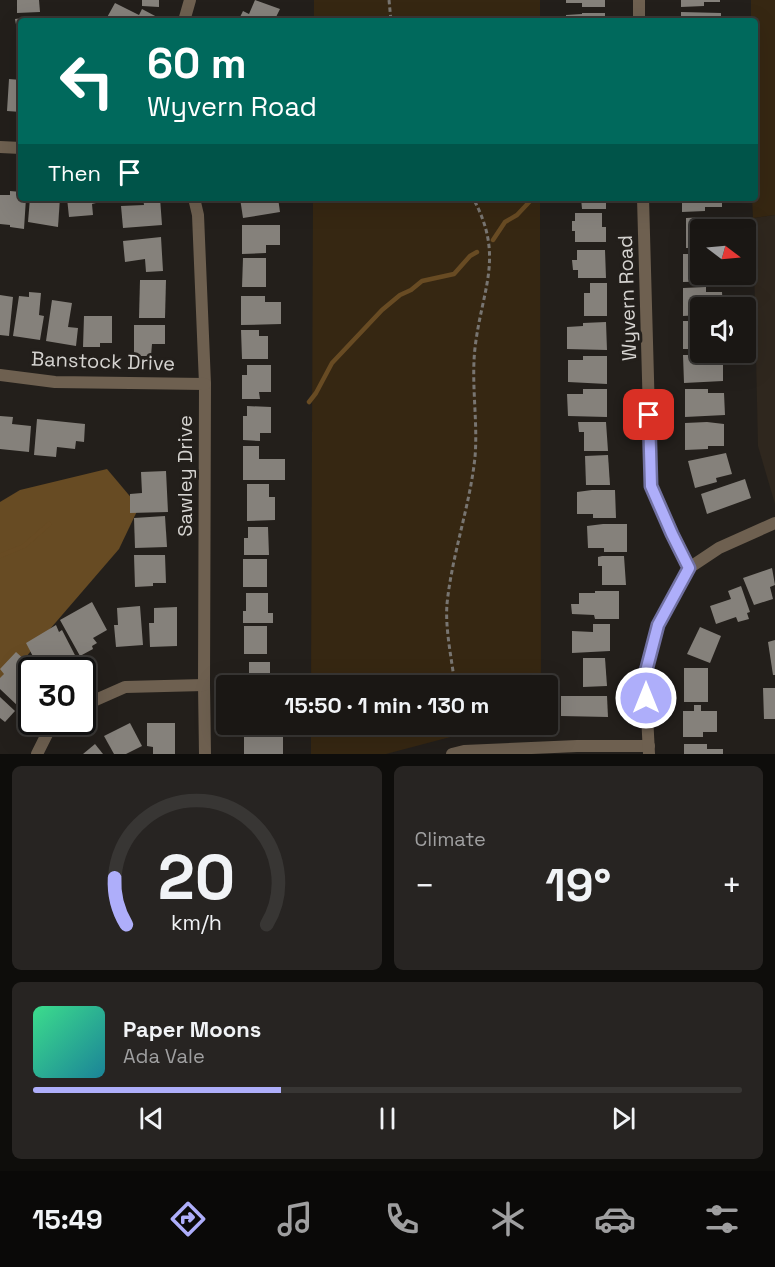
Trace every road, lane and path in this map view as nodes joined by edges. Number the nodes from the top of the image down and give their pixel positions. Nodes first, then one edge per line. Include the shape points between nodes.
1 (190, 0) edge
2 (389, 0) edge
3 (639, 0) edge
4 (185, 18) edge
5 (391, 18) edge
6 (639, 18) edge
7 (0, 147) edge
8 (18, 148) edge
9 (195, 201) edge
10 (475, 201) edge
11 (644, 201) edge
12 (0, 375) edge
13 (205, 384) junction
14 (775, 523) edge
15 (689, 568) junction
16 (454, 675) edge
17 (204, 685) junction
18 (96, 700) edge
19 (46, 735) edge
20 (463, 735) edge
21 (464, 745) dead end
22 (649, 750) edge
23 (37, 754) edge
24 (206, 754) edge
25 (452, 754) edge

1 - 4 street
2 - 5 path
3 - 6 street
7 - 8 street
9 - 13 street, Sawley Drive
10 - 16 path via 489,239 490,268 475,348 475,457 447,607
11 - 15 street, Wyvern Road via 651,486
12 - 13 street, Banstock Drive via 56,382
13 - 17 street, Sawley Drive
14 - 15 street via 719,548
15 - 22 street via 658,625 645,675
17 - 18 street via 124,687
17 - 24 street, Sawley Drive
19 - 23 street
20 - 21 path
22 - 25 street via 577,746

